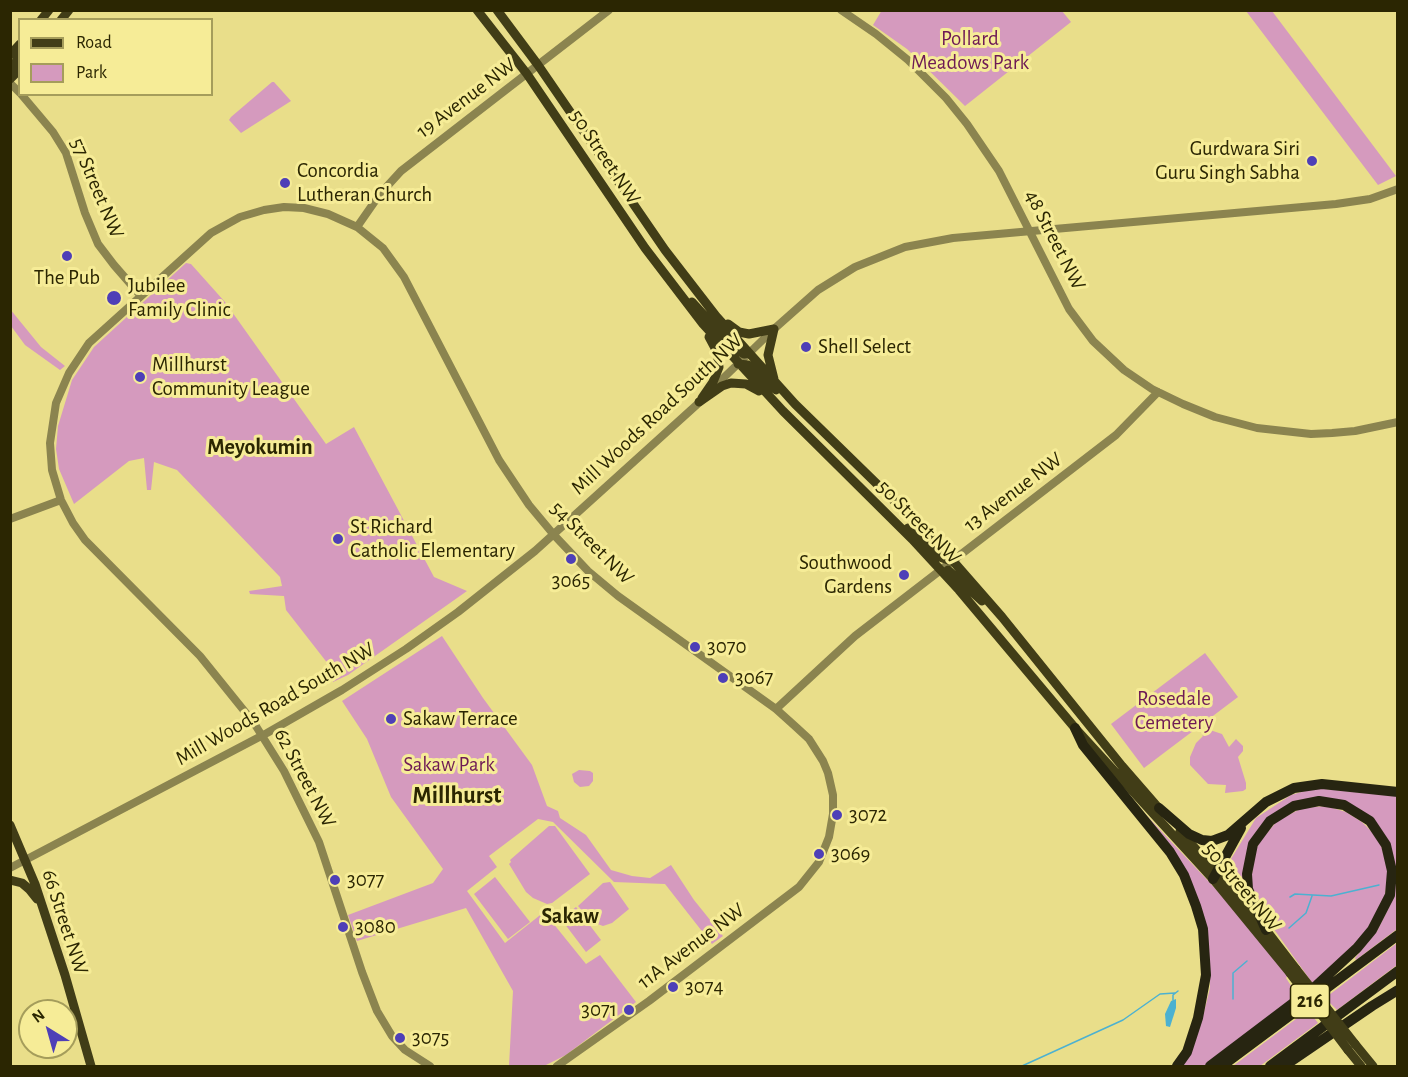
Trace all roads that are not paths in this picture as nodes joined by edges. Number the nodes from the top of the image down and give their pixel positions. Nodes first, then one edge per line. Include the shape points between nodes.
1 (477, 10) edge
2 (497, 10) edge
3 (609, 10) edge
4 (841, 10) edge
5 (538, 65) junction
6 (527, 74) junction
7 (22, 96) edge
8 (1398, 189) edge
9 (357, 227) junction
10 (1030, 231) junction
11 (674, 288) junction
12 (141, 296) junction
13 (717, 316) junction
14 (703, 324) junction
15 (774, 329) junction
16 (749, 353) junction
17 (738, 364) junction
18 (776, 383) junction
19 (1158, 392) junction
20 (699, 402) junction
21 (795, 404) junction
22 (783, 411) junction
23 (1398, 422) edge
24 (62, 500) junction
25 (877, 506) junction
26 (10, 519) edge
27 (554, 535) junction
28 (953, 561) junction
29 (940, 570) junction
30 (1002, 617) junction
31 (776, 709) junction
32 (1075, 728) junction
33 (262, 736) junction
34 (1398, 792) edge
35 (1159, 808) junction
36 (1255, 812) junction
37 (10, 825) edge
38 (829, 837) joint
39 (25, 860) junction
40 (10, 868) edge
41 (1215, 875) junction
42 (10, 880) edge
43 (46, 918) junction
44 (1266, 930) junction
45 (1398, 935) edge
46 (1293, 971) junction
47 (1398, 972) edge
48 (1398, 990) edge
49 (1352, 1047) junction
50 (91, 1066) edge
51 (425, 1066) edge
52 (557, 1066) edge
53 (1178, 1066) edge
54 (1210, 1066) edge
55 (1222, 1066) edge
56 (1270, 1066) edge
57 (1284, 1066) edge
58 (1361, 1066) edge
59 (1373, 1066) edge

1 - 6 main road, 50 Street NW
2 - 5 main road, 50 Street NW
3 - 5 street, 19 Avenue NW
4 - 10 street, 48 Street NW via 898,52 946,98 993,161
5 - 6 street, 19 Avenue NW
5 - 13 main road, 50 Street NW via 665,250
6 - 9 street, 19 Avenue NW via 395,176
6 - 11 main road, 50 Street NW
7 - 12 street, 57 Street NW via 66,153 98,244
8 - 10 street, Mill Woods Road South NW via 1370,199 1336,204
9 - 12 street, 54 Street NW via 304,208 284,207 240,217 220,227
9 - 27 street, 54 Street NW via 383,248 400,269 496,454
10 - 15 street, Mill Woods Road South NW via 939,240 891,251 836,278
10 - 19 street, 48 Street NW via 1062,297 1083,329 1124,370
11 - 14 main road, 50 Street NW
11 - 16 main road via 736,350
12 - 24 street, 62 Street NW via 89,343 73,365 56,403 50,443 52,470
13 - 15 main road via 745,333
13 - 16 main road, 50 Street NW
14 - 17 main road, 50 Street NW
14 - 20 main road via 717,352 719,367
15 - 16 street, Mill Woods Road South NW
15 - 18 main road via 768,355
16 - 17 street, Mill Woods Road South NW
16 - 18 main road, 50 Street NW
17 - 20 street, Mill Woods Road South NW
17 - 21 main road via 748,365
17 - 22 main road, 50 Street NW
18 - 21 main road, 50 Street NW
19 - 23 street, 48 Street NW via 1215,417 1275,431 1355,431
19 - 28 street, 13 Avenue NW via 1116,435
20 - 22 main road via 731,383 742,384
20 - 27 street, Mill Woods Road South NW
21 - 28 main road, 50 Street NW
22 - 25 main road, 50 Street NW
24 - 26 street
24 - 33 street, 62 Street NW via 85,540 200,656
25 - 28 main road via 940,557
25 - 29 main road, 50 Street NW
27 - 31 street, 54 Street NW via 618,596
27 - 33 street, Mill Woods Road South NW via 413,644
28 - 29 street, 13 Avenue NW
28 - 30 main road, 50 Street NW
29 - 30 main road via 950,571
29 - 31 street, 13 Avenue NW via 850,640
29 - 32 main road, 50 Street NW
30 - 35 main road, 50 Street NW
31 - 38 street, 54 Street NW via 809,739 823,761 833,795
32 - 41 main road, 50 Street NW
32 - 53 highway via 1083,745 1170,852 1182,870 1196,906 1203,929 1206,975 1198,1018
33 - 39 street, Mill Woods Road South NW
33 - 51 street, 62 Street NW via 319,842 376,1011 392,1036
34 - 36 highway via 1310,785 1278,795
35 - 36 highway via 1190,834 1212,841 1228,835
35 - 41 main road, 50 Street NW
36 - 41 highway
37 - 39 main road, 66 Street NW
38 - 52 street, 11A Avenue NW via 819,862 799,887
39 - 40 street, Mill Woods Road South NW
39 - 43 main road, 66 Street NW
41 - 44 main road, 50 Street NW
41 - 46 main road, 50 Street NW
42 - 43 main road via 29,889
43 - 50 main road, 66 Street NW
44 - 46 main road, 50 Street NW
44 - 54 highway via 1248,889 1247,873 1253,844 1270,821 1294,806 1325,801 1344,805 1370,821 1386,845 1392,871 1390,896 1372,930 1317,985
45 - 55 highway, 216
46 - 49 main road, 50 Street NW, bridge
47 - 56 highway, 216
48 - 57 highway
49 - 58 main road
49 - 59 main road

